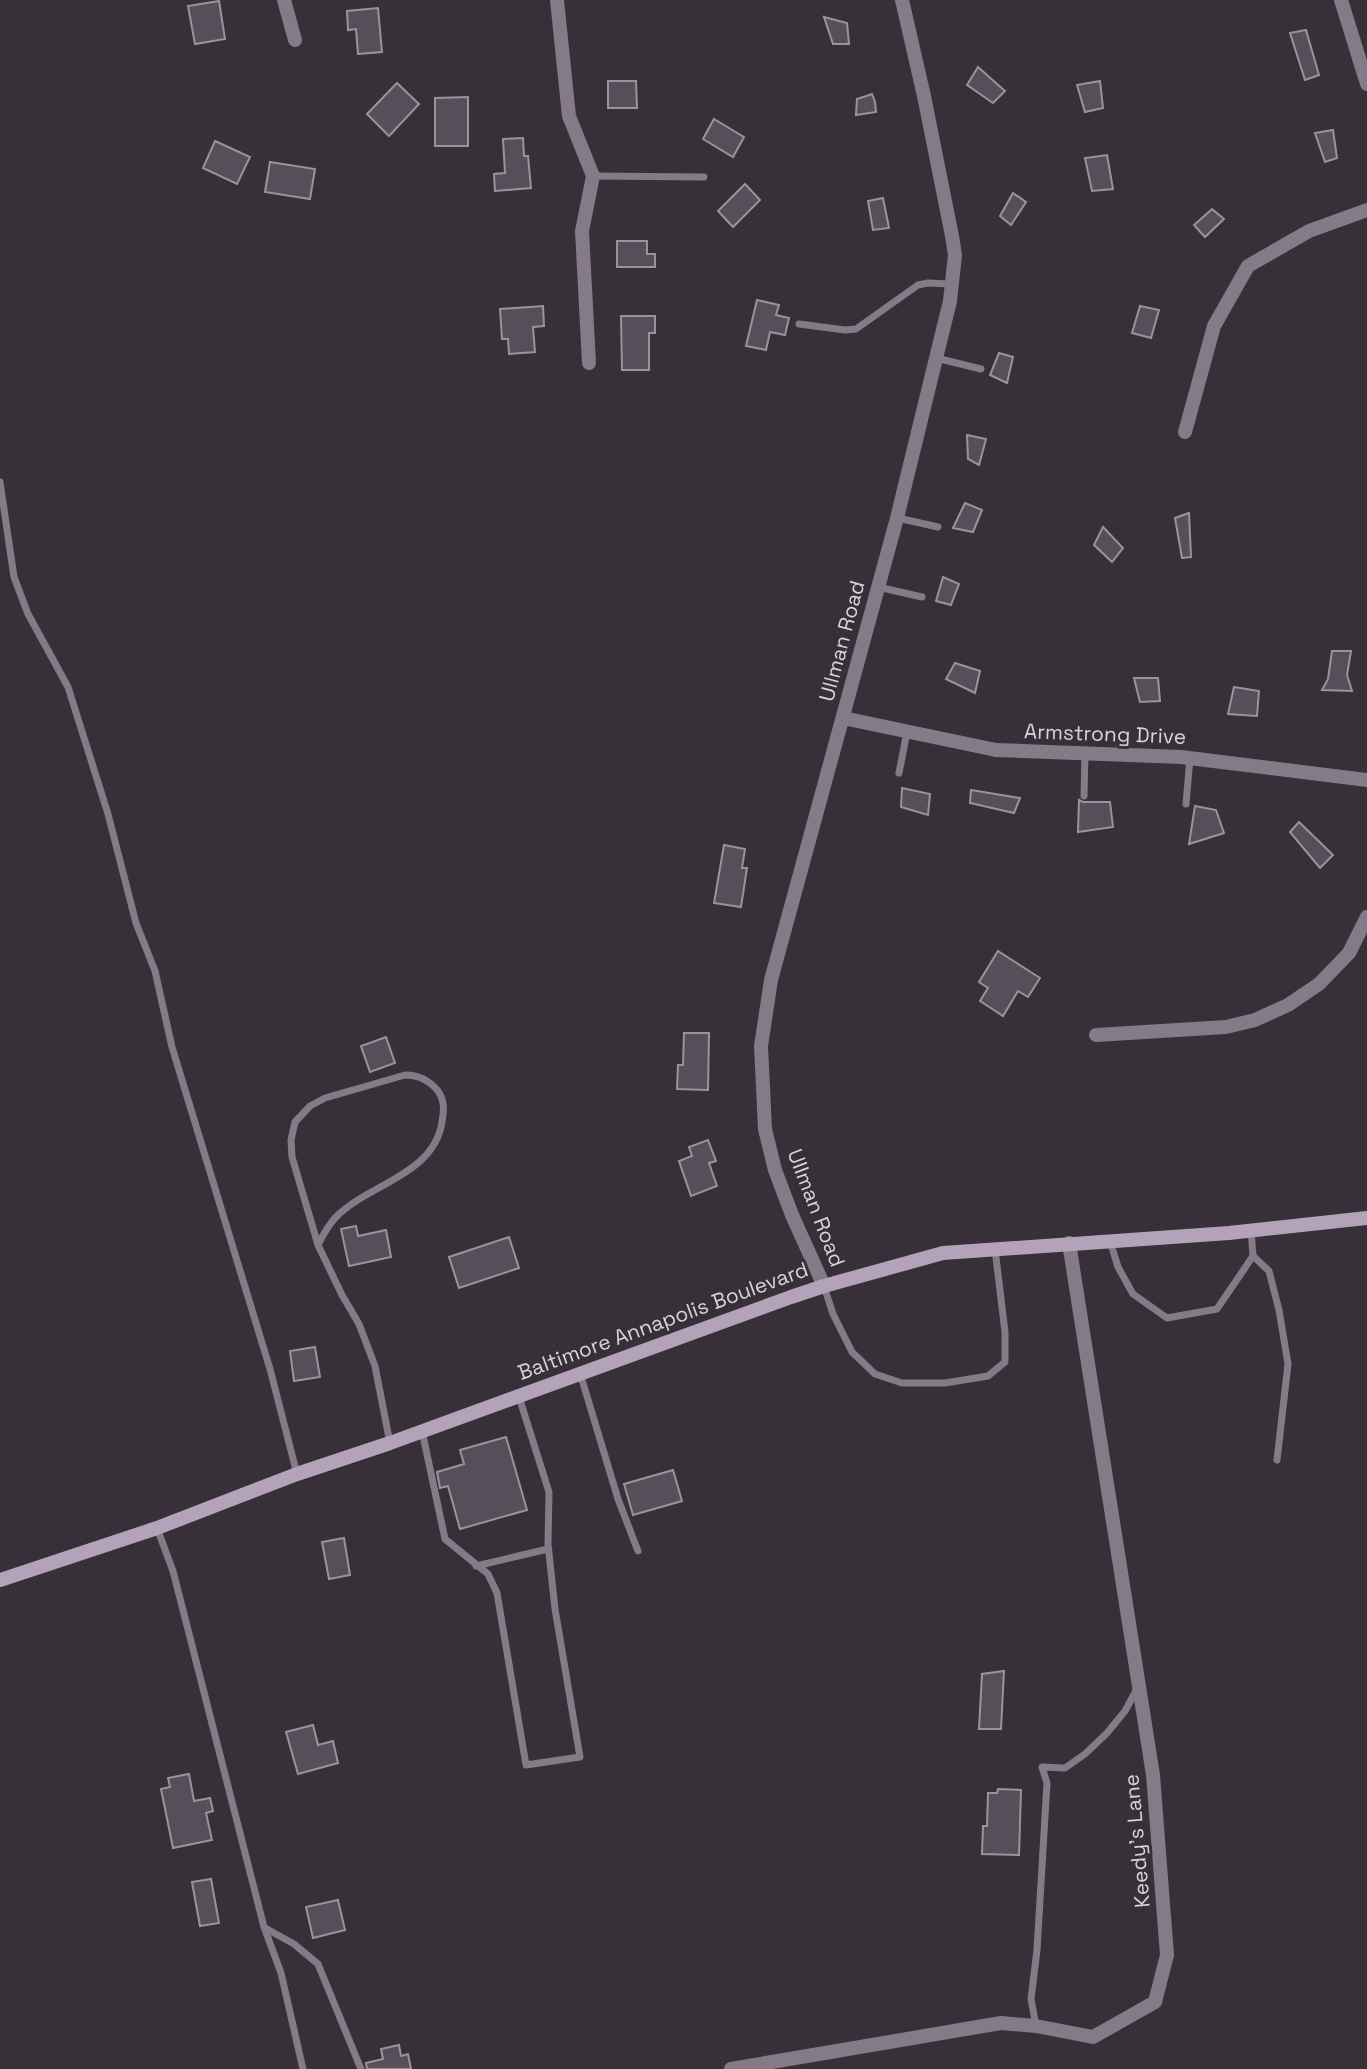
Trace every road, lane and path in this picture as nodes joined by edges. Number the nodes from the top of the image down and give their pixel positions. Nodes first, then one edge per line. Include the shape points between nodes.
1 (284, 0) edge
2 (557, 0) edge
3 (901, 0) edge
4 (1341, 0) edge
5 (295, 40) dead end
6 (1367, 85) edge
7 (593, 176) junction
8 (704, 177) dead end
9 (1367, 210) edge
10 (952, 284) junction
11 (799, 324) dead end
12 (936, 358) junction
13 (589, 363) dead end
14 (981, 369) dead end
15 (1185, 432) dead end
16 (0, 482) edge
17 (897, 518) junction
18 (938, 527) dead end
19 (878, 587) junction
20 (922, 597) dead end
21 (843, 718) junction
22 (907, 732) junction
23 (1086, 753) junction
24 (1190, 757) junction
25 (899, 773) dead end
26 (1367, 780) edge
27 (1084, 796) dead end
28 (1186, 804) dead end
29 (1367, 917) edge
30 (1096, 1035) dead end
31 (1367, 1219) edge
32 (1251, 1230) junction
33 (1110, 1240) junction
34 (1069, 1243) junction
35 (318, 1245) junction
36 (995, 1249) junction
37 (1253, 1256) junction
38 (824, 1286) junction
39 (580, 1373) junction
40 (519, 1396) junction
41 (422, 1431) junction
42 (390, 1443) junction
43 (1277, 1460) dead end
44 (297, 1474) junction
45 (157, 1528) junction
46 (548, 1549) junction
47 (638, 1551) dead end
48 (476, 1566) junction
49 (0, 1580) edge
50 (1139, 1685) junction
51 (264, 1927) junction
52 (1036, 2026) junction
53 (303, 2069) edge
54 (361, 2069) edge
55 (731, 2069) edge

1 - 5 street
2 - 7 street via 569,116
3 - 10 street, Ullman Road via 952,236
4 - 6 street
7 - 8 lane
7 - 13 street via 582,231
9 - 15 street via 1309,230 1248,266 1214,326
10 - 11 lane via 918,285 856,329
10 - 12 street, Ullman Road
12 - 14 lane
12 - 17 street, Ullman Road
16 - 44 lane via 14,577 28,614 68,687 104,801
17 - 18 lane
17 - 19 street, Ullman Road
19 - 20 lane
19 - 21 street, Ullman Road
21 - 22 street, Armstrong Drive
21 - 38 street, Ullman Road via 771,981 761,1046 765,1129 775,1170
22 - 23 street, Armstrong Drive via 996,750
22 - 25 lane
23 - 24 street, Armstrong Drive
23 - 27 lane
24 - 26 street, Armstrong Drive
24 - 28 lane
29 - 30 street via 1349,953 1319,984 1255,1020 1226,1027
31 - 32 main road, Baltimore Annapolis Boulevard
32 - 33 main road, Baltimore Annapolis Boulevard
32 - 37 lane
33 - 34 main road, Baltimore Annapolis Boulevard
33 - 37 lane via 1133,1294 1167,1318 1217,1309
34 - 36 main road, Baltimore Annapolis Boulevard
34 - 50 street, Keedy's Lane
35 - 35 lane via 292,1157 295,1122 325,1098 405,1075 427,1081 442,1097 444,1109 434,1145 398,1178 336,1217
35 - 42 lane via 375,1366
36 - 38 main road, Baltimore Annapolis Boulevard via 943,1253
36 - 38 lane via 1005,1362 988,1376 902,1383 875,1374 852,1352
37 - 43 lane via 1269,1271 1288,1364
38 - 39 main road, Baltimore Annapolis Boulevard
39 - 40 main road, Baltimore Annapolis Boulevard
39 - 47 lane
40 - 41 main road, Baltimore Annapolis Boulevard
40 - 46 lane via 549,1492
41 - 42 main road, Baltimore Annapolis Boulevard
41 - 48 lane via 445,1539
42 - 44 main road, Baltimore Annapolis Boulevard
44 - 45 main road, Baltimore Annapolis Boulevard
45 - 49 main road, Baltimore Annapolis Boulevard
45 - 51 lane via 173,1571
46 - 48 lane
46 - 48 lane via 580,1757 526,1765 497,1593 488,1574
50 - 52 lane via 1125,1711 1084,1754 1065,1768 1042,1767 1047,1783 1031,1999
50 - 52 street, Keedy's Lane via 1153,1775 1167,1955 1155,2002 1093,2037
51 - 53 lane via 281,1973
51 - 54 lane via 318,1964
52 - 55 street, Keedy's Lane via 1001,2023

